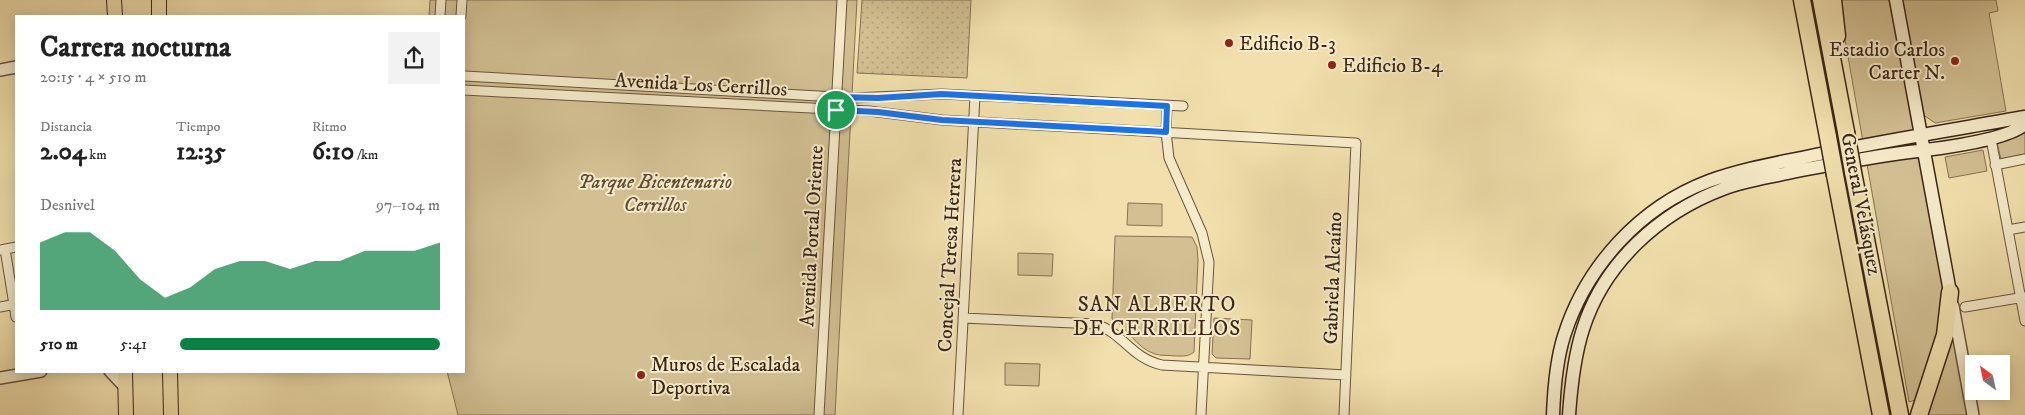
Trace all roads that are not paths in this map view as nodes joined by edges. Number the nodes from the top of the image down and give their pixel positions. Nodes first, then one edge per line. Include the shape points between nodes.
1 (114, 0) edge
2 (159, 0) edge
3 (441, 0) edge
4 (462, 0) edge
5 (842, 0) edge
6 (1802, 0) edge
7 (1821, 0) edge
8 (1833, 0) edge
9 (1896, 0) edge
10 (115, 15) edge
11 (159, 15) edge
12 (440, 15) edge
13 (461, 15) edge
14 (15, 67) edge
15 (0, 70) edge
16 (465, 76) edge
17 (465, 90) edge
18 (975, 96) junction
19 (1839, 96) junction
20 (836, 97) junction
21 (1167, 106) junction
22 (1183, 106) dead end
23 (836, 110) junction
24 (2025, 117) edge
25 (973, 122) junction
26 (2025, 124) edge
27 (1166, 132) junction
28 (1920, 136) junction
29 (1990, 138) junction
30 (1356, 143) joint
31 (1923, 151) junction
32 (2025, 159) edge
33 (1996, 165) junction
34 (2025, 227) edge
35 (2008, 230) junction
36 (15, 247) edge
37 (2, 249) edge
38 (1950, 292) junction
39 (2023, 297) edge
40 (15, 305) edge
41 (0, 307) edge
42 (1965, 307) dead end
43 (963, 318) junction
44 (2025, 321) edge
45 (1203, 367) junction
46 (26, 373) edge
47 (112, 373) edge
48 (125, 373) edge
49 (170, 373) edge
50 (1346, 375) junction
51 (0, 378) edge
52 (125, 387) junction
53 (126, 415) edge
54 (171, 415) edge
55 (819, 415) edge
56 (958, 415) edge
57 (1201, 415) edge
58 (1344, 415) edge
59 (1553, 415) edge
60 (1569, 415) edge
61 (1881, 415) edge
62 (1900, 415) edge
63 (1919, 415) edge
64 (1973, 415) edge

1 - 10 main road
2 - 11 main road
3 - 12 street
4 - 13 street
5 - 20 street, Avenida Portal Oriente
6 - 61 highway, General Velásquez, bridge
7 - 19 highway, General Velásquez
8 - 19 highway
9 - 28 main road
14 - 15 street
16 - 20 street, Avenida Los Cerrillos
17 - 23 street, Avenida Los Cerrillos
18 - 20 street, Avenida Los Cerrillos
18 - 21 street, Avenida Los Cerrillos
18 - 25 street, Concejal Teresa Herrera
19 - 62 highway, General Velásquez, bridge
20 - 23 street, Avenida Portal Oriente
21 - 22 street, Avenida Los Cerrillos
21 - 27 street
23 - 25 street, Avenida Los Cerrillos
23 - 55 street, Avenida Portal Oriente
24 - 28 main road
25 - 27 street, Avenida Los Cerrillos
25 - 43 street, Concejal Teresa Herrera
26 - 29 main road via 2010,134
27 - 30 street, Avenida Los Cerrillos
27 - 45 street via 1172,170 1207,248 1210,276
28 - 31 main road
28 - 59 main road via 1872,143 1726,175 1694,188 1648,215 1604,259 1576,305 1560,350
29 - 31 main road
29 - 33 street
30 - 50 street, Gabriela Alcaíno
31 - 38 main road
31 - 60 main road via 1855,160 1736,185 1695,201 1660,223 1622,258 1595,299 1578,345
32 - 33 street
33 - 35 street
34 - 35 street
35 - 39 street
36 - 37 street
37 - 40 street
38 - 63 highway via 1945,335
38 - 64 street
39 - 42 street
39 - 44 street
40 - 41 street
43 - 45 street via 1096,324 1114,332 1134,352 1151,362
43 - 56 street, Concejal Teresa Herrera
45 - 50 street
45 - 57 street
46 - 51 street
47 - 52 street
48 - 52 main road
49 - 54 main road
50 - 58 street, Gabriela Alcaíno
52 - 53 main road

